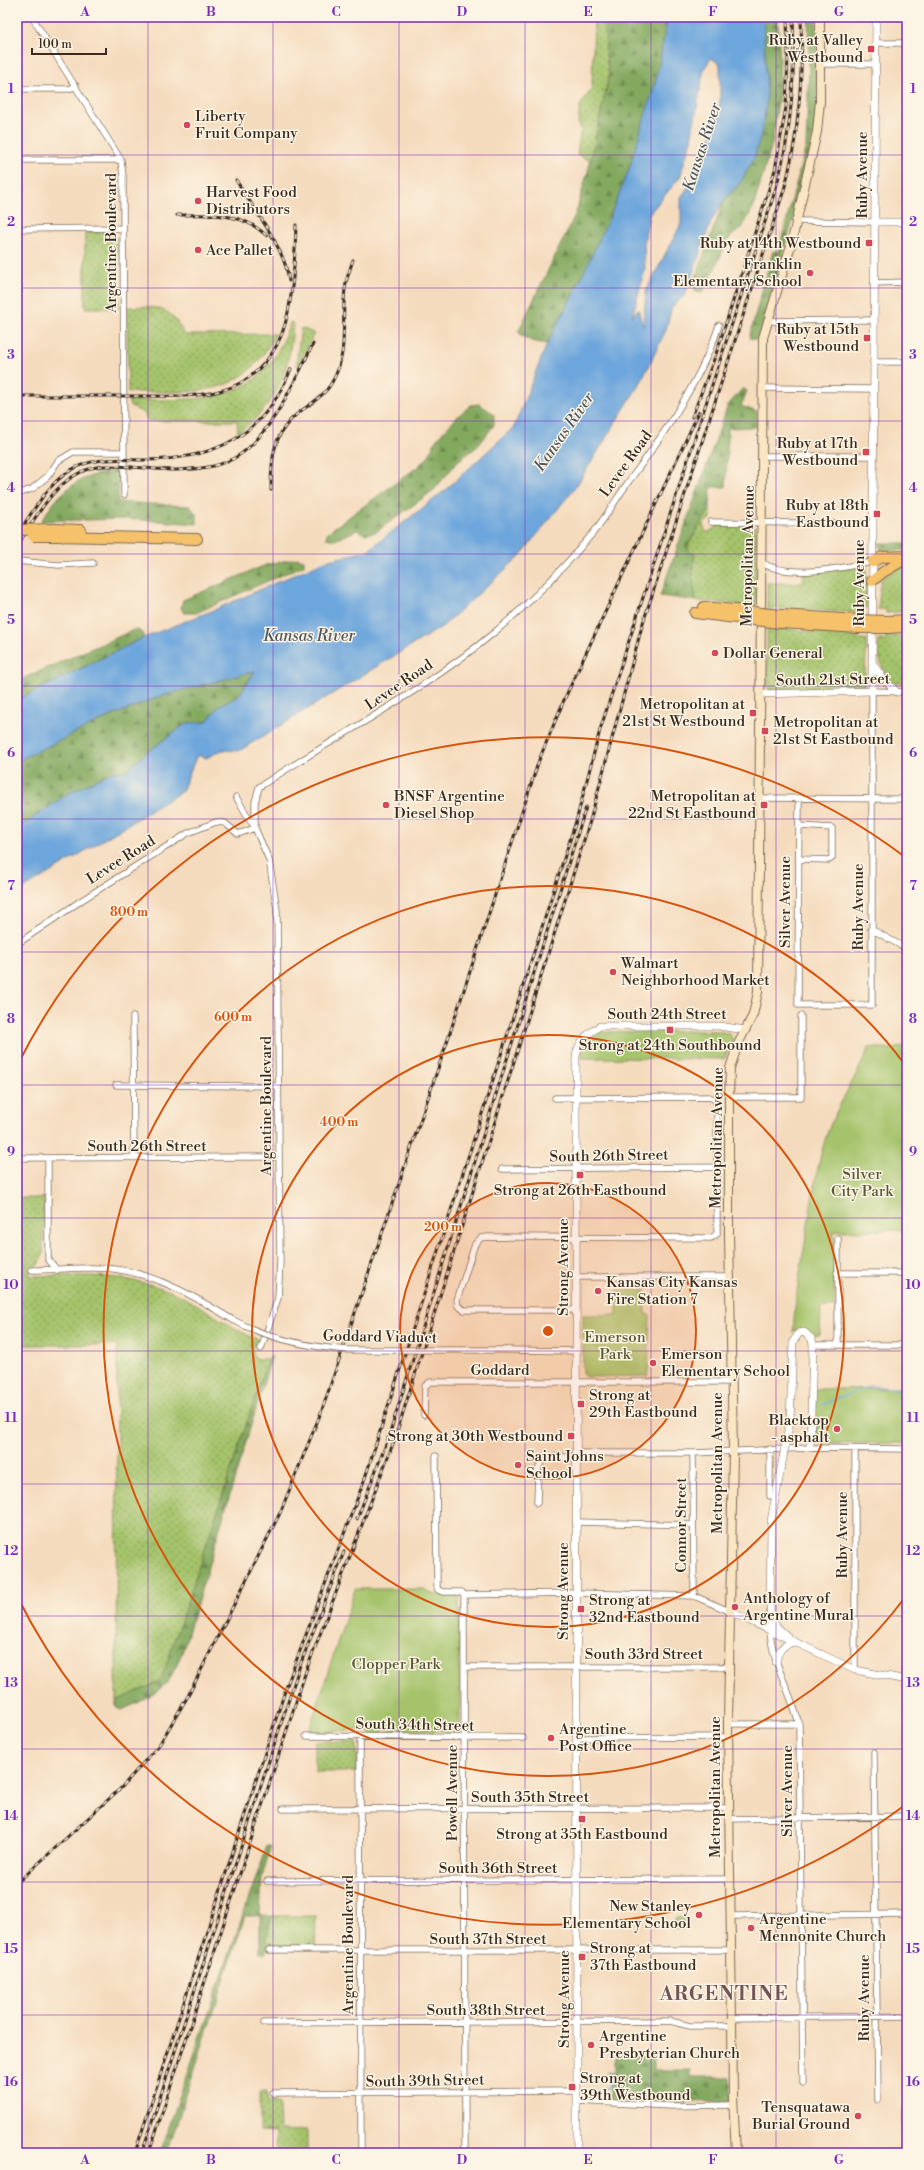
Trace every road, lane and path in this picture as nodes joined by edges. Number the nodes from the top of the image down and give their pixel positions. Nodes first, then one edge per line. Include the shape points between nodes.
1 (32, 17) edge
2 (820, 17) edge
3 (876, 17) edge
4 (875, 43) junction
5 (907, 43) edge
6 (821, 64) junction
7 (875, 64) junction
8 (76, 86) junction
9 (17, 88) edge
10 (17, 160) edge
11 (121, 160) junction
12 (795, 221) junction
13 (875, 222) junction
14 (907, 222) edge
15 (123, 228) junction
16 (17, 229) edge
17 (907, 282) edge
18 (874, 283) junction
19 (873, 320) junction
20 (767, 321) junction
21 (719, 325) dead end
22 (873, 362) junction
23 (907, 362) edge
24 (762, 388) junction
25 (873, 389) junction
26 (124, 452) junction
27 (763, 456) junction
28 (872, 456) junction
29 (17, 494) edge
30 (124, 495) dead end
31 (711, 522) dead end
32 (762, 524) junction
33 (872, 524) junction
34 (17, 530) edge
35 (54, 533) junction
36 (17, 536) edge
37 (197, 536) dead end
38 (905, 559) edge
39 (17, 561) edge
40 (872, 562) junction
41 (93, 563) dead end
42 (762, 563) junction
43 (872, 581) junction
44 (695, 609) dead end
45 (907, 616) edge
46 (907, 620) edge
47 (890, 623) junction
48 (907, 627) edge
49 (871, 660) junction
50 (872, 691) junction
51 (897, 692) junction
52 (907, 692) edge
53 (760, 694) junction
54 (236, 796) dead end
55 (759, 798) junction
56 (799, 798) junction
57 (871, 798) junction
58 (907, 799) edge
59 (799, 826) junction
60 (254, 828) junction
61 (798, 860) junction
62 (871, 929) junction
63 (17, 944) edge
64 (907, 949) edge
65 (872, 1005) joint
66 (801, 1016) dead end
67 (133, 1018) dead end
68 (745, 1030) junction
69 (589, 1032) joint
70 (116, 1085) dead end
71 (132, 1085) junction
72 (278, 1086) junction
73 (729, 1097) junction
74 (555, 1098) dead end
75 (576, 1098) junction
76 (278, 1157) junction
77 (17, 1158) edge
78 (48, 1158) junction
79 (134, 1158) junction
80 (717, 1167) junction
81 (576, 1168) junction
82 (502, 1169) dead end
83 (576, 1238) junction
84 (838, 1238) dead end
85 (32, 1270) dead end
86 (57, 1270) junction
87 (907, 1273) edge
88 (837, 1274) junction
89 (576, 1277) junction
90 (730, 1277) junction
91 (576, 1310) junction
92 (813, 1345) junction
93 (838, 1345) junction
94 (907, 1345) edge
95 (261, 1349) dead end
96 (576, 1351) junction
97 (576, 1382) junction
98 (731, 1382) junction
99 (424, 1415) dead end
100 (810, 1448) junction
101 (770, 1449) junction
102 (855, 1449) junction
103 (907, 1449) edge
104 (733, 1450) junction
105 (693, 1453) junction
106 (576, 1455) junction
107 (436, 1456) dead end
108 (770, 1496) dead end
109 (537, 1503) dead end
110 (770, 1504) dead end
111 (771, 1521) junction
112 (576, 1522) junction
113 (693, 1525) junction
114 (576, 1593) junction
115 (464, 1596) junction
116 (694, 1596) junction
117 (729, 1611) junction
118 (770, 1614) junction
119 (770, 1630) junction
120 (794, 1642) junction
121 (776, 1662) junction
122 (576, 1666) junction
123 (728, 1666) junction
124 (464, 1667) junction
125 (855, 1670) junction
126 (907, 1680) edge
127 (728, 1724) junction
128 (799, 1724) junction
129 (306, 1736) dead end
130 (360, 1736) junction
131 (728, 1737) junction
132 (464, 1738) junction
133 (524, 1738) dead end
134 (576, 1738) junction
135 (874, 1752) dead end
136 (729, 1808) junction
137 (283, 1809) dead end
138 (577, 1809) junction
139 (360, 1810) junction
140 (464, 1810) junction
141 (875, 1816) junction
142 (907, 1816) edge
143 (799, 1817) junction
144 (729, 1819) junction
145 (730, 1879) junction
146 (360, 1880) junction
147 (464, 1880) junction
148 (577, 1880) junction
149 (267, 1881) dead end
150 (907, 1914) edge
151 (877, 1915) junction
152 (731, 1916) junction
153 (801, 1916) junction
154 (269, 1950) dead end
155 (731, 1950) junction
156 (360, 1951) junction
157 (577, 1951) junction
158 (464, 1952) junction
159 (878, 2016) junction
160 (907, 2016) edge
161 (802, 2017) junction
162 (577, 2022) junction
163 (731, 2022) junction
164 (264, 2023) dead end
165 (360, 2023) junction
166 (464, 2023) junction
167 (803, 2083) dead end
168 (464, 2091) junction
169 (577, 2091) junction
170 (273, 2093) dead end
171 (361, 2094) junction
172 (878, 2100) dead end
173 (577, 2101) junction
174 (733, 2105) junction
175 (361, 2153) edge
176 (465, 2153) edge
177 (577, 2153) edge
178 (736, 2153) edge

1 - 8 street, Argentine Boulevard
2 - 6 main road, Metropolitan Avenue
3 - 4 street, Ruby Avenue
4 - 5 street
4 - 7 street, Ruby Avenue
6 - 7 street
6 - 12 main road, Metropolitan Avenue via 817,132
7 - 13 street, Ruby Avenue
8 - 9 street via 69,89
8 - 11 street, Argentine Boulevard
10 - 11 street
11 - 15 street, Argentine Boulevard
12 - 13 street
12 - 20 main road, Metropolitan Avenue via 784,268
13 - 14 street
13 - 18 street, Ruby Avenue
15 - 16 street
15 - 26 street, Argentine Boulevard
17 - 18 street
18 - 19 street, Ruby Avenue
19 - 20 street
19 - 22 street, Ruby Avenue
20 - 24 main road, Metropolitan Avenue via 763,338
21 - 60 street, Levee Road via 697,374 648,456 594,532 545,586 496,631 408,695 259,788 254,802
22 - 23 street
22 - 25 street, Ruby Avenue
24 - 25 street
24 - 27 main road, Metropolitan Avenue
25 - 28 street, Ruby Avenue
26 - 29 street via 73,452 58,462 48,476 32,489
26 - 30 street, Argentine Boulevard
27 - 28 street
27 - 32 main road, Metropolitan Avenue
28 - 33 street, Ruby Avenue
31 - 32 street
32 - 33 street
32 - 42 main road, Metropolitan Avenue
33 - 40 street, Ruby Avenue
34 - 35 highway, bridge
35 - 36 highway, bridge
35 - 37 highway
38 - 40 highway via 882,557
38 - 43 highway
39 - 41 street via 58,565
40 - 42 street via 815,570 786,570
40 - 43 street, Ruby Avenue
42 - 53 main road, Metropolitan Avenue
43 - 49 street, Ruby Avenue
44 - 47 highway, bridge via 781,619 858,624
45 - 47 highway
46 - 47 highway
47 - 48 highway
49 - 50 street, Ruby Avenue
49 - 51 street via 883,679
50 - 51 street, South 21st Street
50 - 53 street, South 21st Street
50 - 57 street, Ruby Avenue
51 - 52 street, South 21st Street
53 - 55 main road, Metropolitan Avenue
54 - 60 street, Argentine Boulevard
55 - 56 street
55 - 68 main road, Metropolitan Avenue via 758,992 753,1015
56 - 57 street
56 - 59 street, Silver Avenue
57 - 58 street
57 - 62 street, Ruby Avenue
59 - 61 street, Silver Avenue
59 - 61 street via 832,828 832,858
60 - 63 street, Levee Road via 238,834 225,823 216,822 188,833
60 - 72 street, Argentine Boulevard via 269,860 277,910
61 - 65 street, Silver Avenue via 798,1005
62 - 64 street
62 - 65 street, Ruby Avenue
66 - 73 street via 801,1098
67 - 71 street
68 - 69 street, South 24th Street via 714,1026 600,1026
68 - 73 main road, Metropolitan Avenue via 730,1068
69 - 75 street, Strong Avenue via 582,1040 576,1056
70 - 71 street
71 - 72 street
71 - 79 street
72 - 76 street, Argentine Boulevard
73 - 90 main road, Metropolitan Avenue
74 - 75 street
75 - 80 street via 714,1099 717,1104
75 - 81 street, Strong Avenue
76 - 79 street, South 26th Street
76 - 95 street, Argentine Boulevard via 278,1298
77 - 78 street, South 26th Street
78 - 79 street, South 26th Street
78 - 86 street via 48,1259
80 - 81 street, South 26th Street
80 - 83 street via 717,1234 711,1238
81 - 82 street, South 26th Street
81 - 83 street, Strong Avenue
83 - 89 street, Strong Avenue
83 - 91 street via 481,1238 475,1244 457,1300 458,1306 464,1310
84 - 88 street
85 - 86 street, Goddard Viaduct
86 - 96 street, Goddard Viaduct, bridge via 113,1268 139,1273 192,1295 253,1331 327,1349
87 - 88 street
88 - 93 street
89 - 90 street
89 - 91 street, Strong Avenue
90 - 98 main road, Metropolitan Avenue
91 - 96 street, Strong Avenue
92 - 93 street
92 - 100 street
92 - 111 street, bridge via 812,1339 804,1332 794,1336 790,1421
93 - 94 street
96 - 97 street, Strong Avenue
97 - 98 street, Goddard
97 - 99 street, Goddard via 430,1382 425,1386
97 - 106 street, Strong Avenue
98 - 104 main road, Metropolitan Avenue
100 - 101 street
100 - 102 street
101 - 104 street
101 - 108 street
102 - 103 street
102 - 125 street, Ruby Avenue
104 - 105 street
104 - 117 main road, Metropolitan Avenue
105 - 106 street
105 - 113 street, Connor Street
106 - 109 street via 543,1457 538,1470
106 - 112 street, Strong Avenue
107 - 115 street via 437,1587 443,1592 462,1592
110 - 111 street, Silver Avenue
111 - 118 street, Silver Avenue
112 - 113 street
112 - 114 street, Strong Avenue
113 - 116 street, Connor Street
114 - 115 street
114 - 116 street
114 - 122 street, Strong Avenue
115 - 124 street, Powell Avenue
116 - 117 street
117 - 119 street
117 - 123 main road, Metropolitan Avenue
118 - 119 street, Silver Avenue
118 - 120 street via 776,1626
119 - 120 street
119 - 121 street, Silver Avenue
120 - 121 street via 783,1646
120 - 125 street
121 - 128 street, Silver Avenue
122 - 123 street, South 33rd Street
122 - 124 street, South 33rd Street
122 - 134 street, Strong Avenue
123 - 127 main road, Metropolitan Avenue
124 - 132 street, Powell Avenue
125 - 126 street
127 - 128 street
127 - 131 main road, Metropolitan Avenue
128 - 143 street, Silver Avenue
129 - 130 street, South 34th Street
130 - 132 street, South 34th Street
130 - 139 street, Argentine Boulevard
131 - 134 street
131 - 136 main road, Metropolitan Avenue
132 - 133 street, South 34th Street
132 - 140 street, Powell Avenue
134 - 138 street, Strong Avenue
135 - 141 street, Ruby Avenue
136 - 138 street, South 35th Street
136 - 144 main road, Metropolitan Avenue
137 - 139 street, South 35th Street
138 - 140 street, South 35th Street
138 - 148 street, Strong Avenue
139 - 140 street, South 35th Street
139 - 146 street, Argentine Boulevard
140 - 147 street, Powell Avenue
141 - 142 street
141 - 143 street
141 - 151 street, Ruby Avenue
143 - 144 street
143 - 153 street, Silver Avenue
144 - 145 main road, Metropolitan Avenue
145 - 148 street, South 36th Street
145 - 152 main road, Metropolitan Avenue
146 - 147 street, South 36th Street
146 - 149 street, South 36th Street
146 - 156 street, Argentine Boulevard
147 - 148 street, South 36th Street
147 - 158 street, Powell Avenue
148 - 157 street, Strong Avenue
150 - 151 street
151 - 153 street
151 - 159 street, Ruby Avenue
152 - 153 street
152 - 155 main road, Metropolitan Avenue
153 - 161 street, Silver Avenue
154 - 156 street, South 37th Street
155 - 157 street, South 37th Street
155 - 163 main road, Metropolitan Avenue
156 - 158 street, South 37th Street
156 - 165 street, Argentine Boulevard
157 - 158 street, South 37th Street
157 - 162 street, Strong Avenue
158 - 166 street, Powell Avenue
159 - 160 street, South 38th Street
159 - 161 street, South 38th Street
159 - 172 street, Ruby Avenue
161 - 163 street, South 38th Street
161 - 167 street, Silver Avenue
162 - 163 street, South 38th Street via 670,2021 690,2026
162 - 166 street, South 38th Street
162 - 169 street, Strong Avenue
163 - 174 main road, Metropolitan Avenue
164 - 165 street, South 38th Street
165 - 166 street, South 38th Street
165 - 171 street, Argentine Boulevard
166 - 168 street, Powell Avenue
168 - 169 street, South 39th Street
168 - 171 street, South 39th Street
168 - 176 street, Powell Avenue
169 - 173 street, Strong Avenue
170 - 171 street, South 39th Street
171 - 175 street, Argentine Boulevard
173 - 174 street via 671,2106
173 - 177 street, Strong Avenue
174 - 178 main road, Metropolitan Avenue

